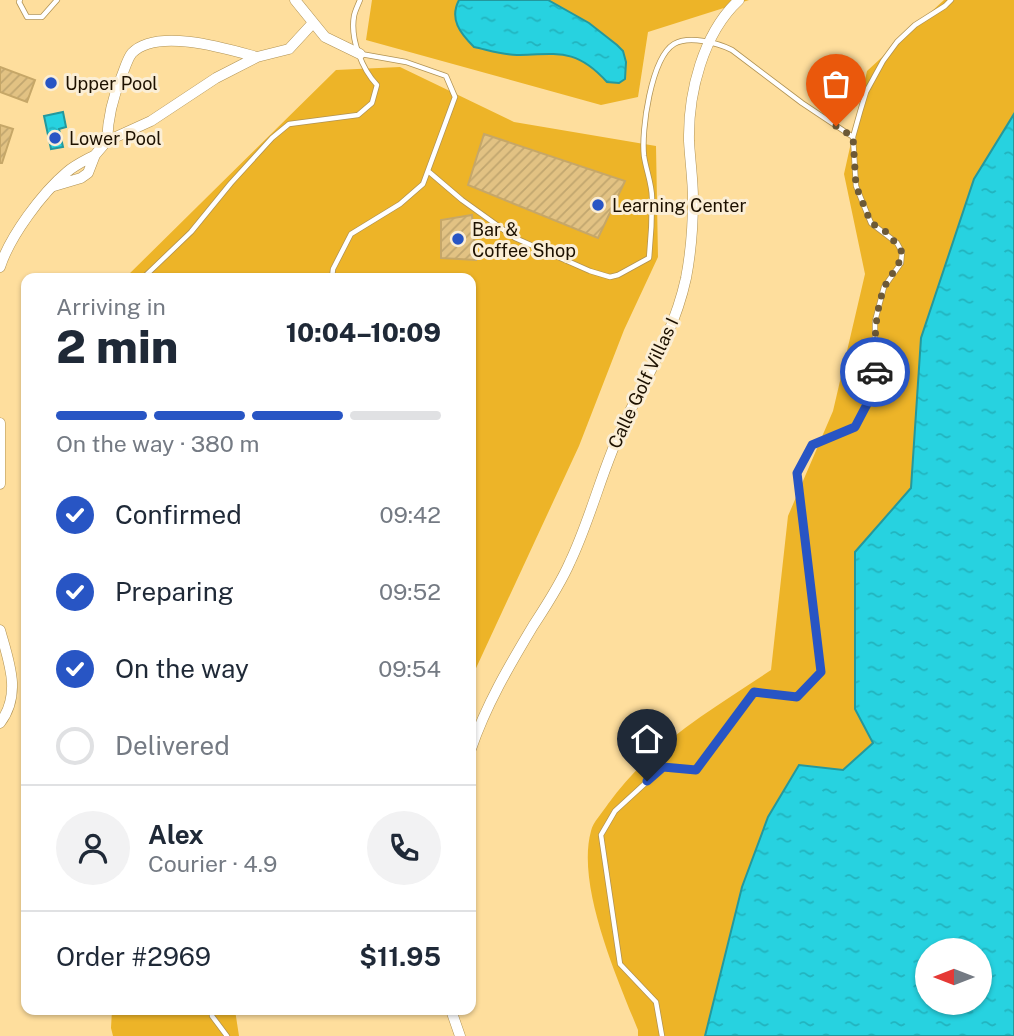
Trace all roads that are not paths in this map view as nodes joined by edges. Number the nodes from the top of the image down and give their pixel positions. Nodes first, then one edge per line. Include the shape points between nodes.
1 (20, 0) edge
2 (57, 0) edge
3 (295, 0) edge
4 (360, 0) edge
5 (739, 0) edge
6 (951, 0) edge
7 (312, 24) junction
8 (710, 43) junction
9 (360, 54) junction
10 (257, 57) junction
11 (853, 137) junction
12 (107, 141) junction
13 (428, 171) junction
14 (0, 267) edge
15 (149, 273) edge
16 (333, 273) edge
17 (0, 423) edge
18 (0, 484) edge
19 (0, 630) edge
20 (0, 723) edge
21 (476, 734) edge
22 (212, 1015) edge
23 (453, 1015) edge
24 (227, 1036) edge
25 (460, 1036) edge
26 (662, 1036) edge

1 - 2 lane via 27,18 42,17
3 - 7 street
4 - 9 lane via 354,16
5 - 8 street, Calle Golf Villas I via 720,21
6 - 11 lane via 915,25 883,61 866,92
7 - 9 street via 325,37
7 - 10 street via 289,49
8 - 11 lane via 732,50
8 - 13 lane via 687,40 674,44 660,63 644,124 652,195 649,258 618,275 590,271 515,238
8 - 21 street, Calle Golf Villas I via 691,103 691,235 675,314 606,465 569,565
9 - 13 lane via 406,62 446,76 455,97
9 - 15 lane via 377,85 372,103 358,115 289,124
10 - 12 street via 151,121
10 - 12 street via 190,42 146,45 132,54 120,81 108,118
11 - 26 lane via 856,186 871,223 888,233 902,252 901,262 884,287 875,321 875,389 855,427 812,445 797,473 821,672 797,697 754,692 696,770 663,767 615,811 601,835 620,964 656,1002
12 - 14 street via 54,186 21,228
13 - 16 lane via 423,184 400,204 351,234
17 - 18 street
19 - 20 street via 13,676 11,706
22 - 24 lane
23 - 25 street

